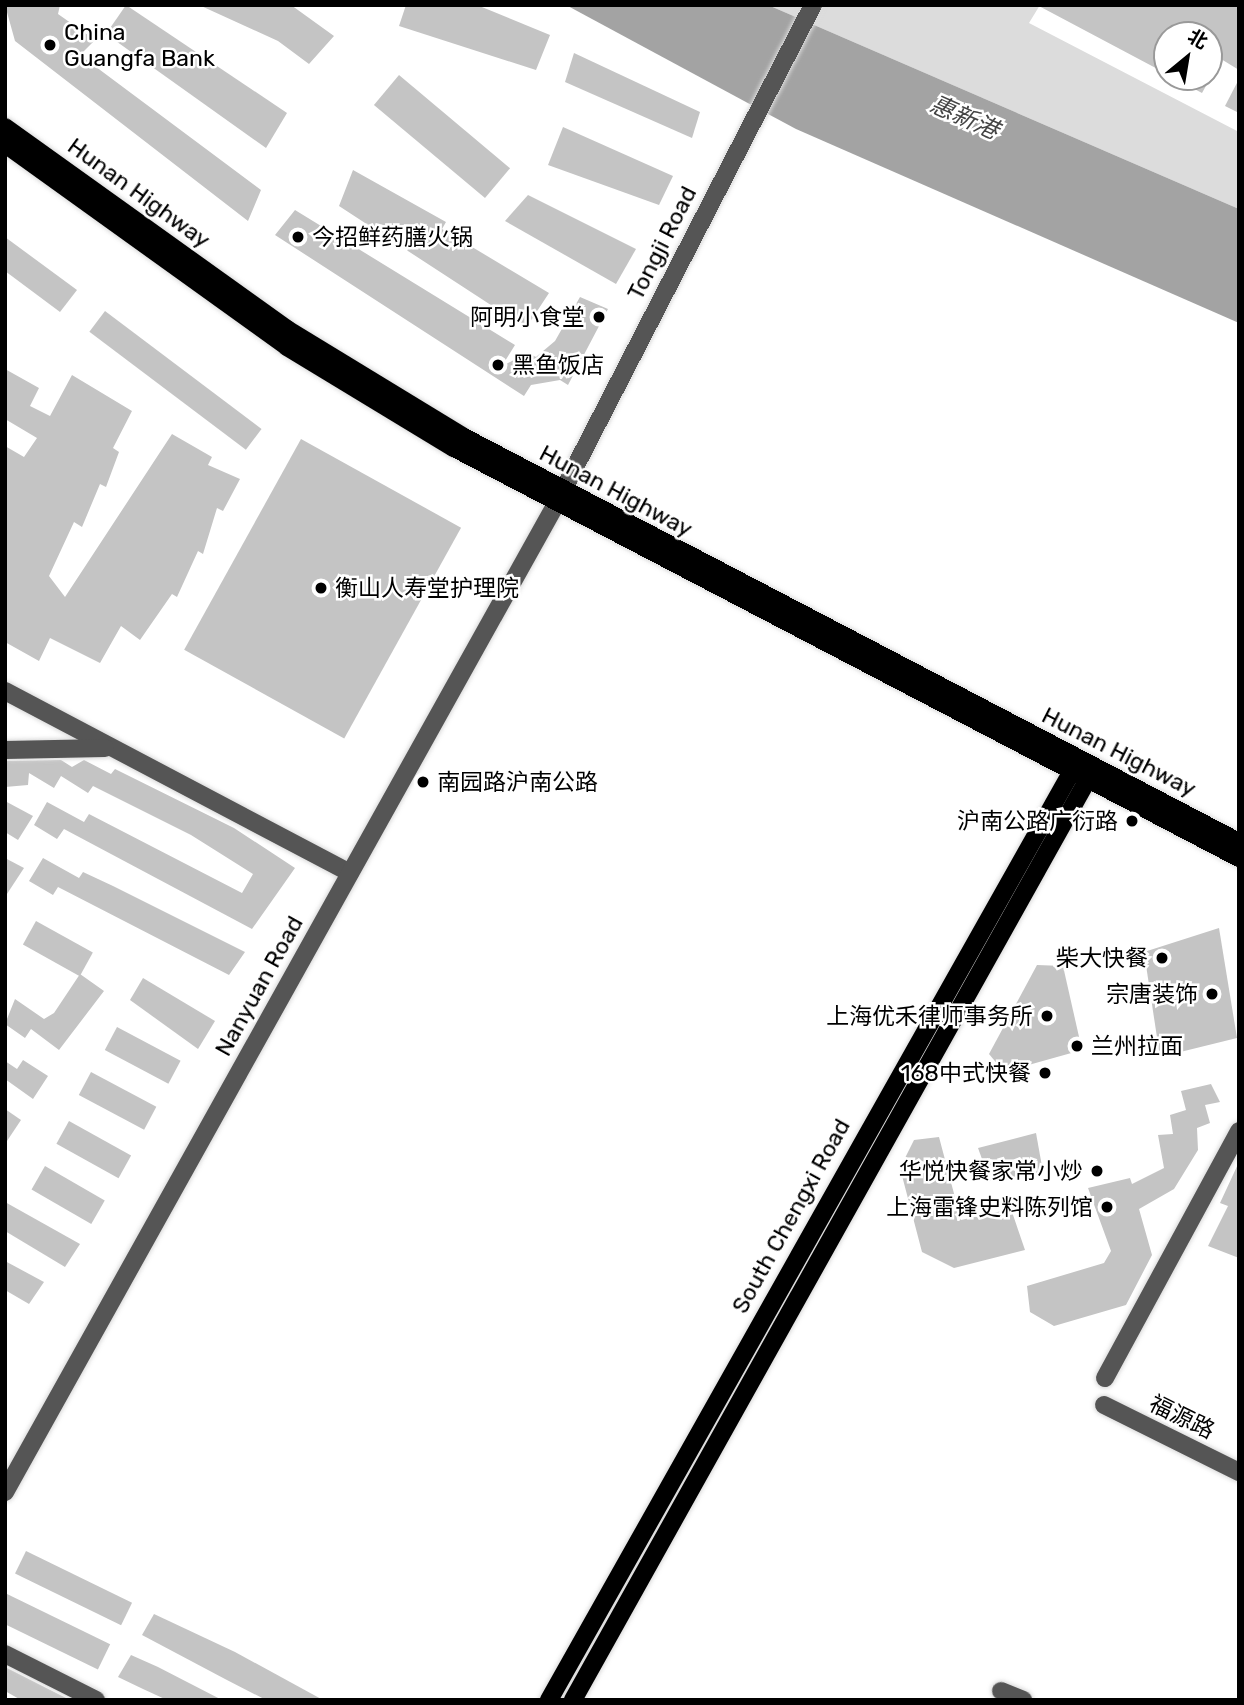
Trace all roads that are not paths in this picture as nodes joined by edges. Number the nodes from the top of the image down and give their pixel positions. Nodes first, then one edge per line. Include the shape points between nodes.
1 (812, 6) edge
2 (5, 127) edge
3 (5, 144) edge
4 (559, 497) junction
5 (5, 691) edge
6 (112, 748) junction
7 (5, 750) edge
8 (1083, 770) junction
9 (1239, 842) edge
10 (1239, 858) edge
11 (350, 873) junction
12 (1239, 1131) edge
13 (1105, 1378) dead end
14 (1104, 1405) dead end
15 (1239, 1472) edge
16 (5, 1492) edge
17 (5, 1654) edge
18 (1001, 1691) dead end
19 (96, 1700) edge
20 (550, 1700) edge
21 (573, 1700) edge
22 (1023, 1700) edge

1 - 4 street, Tongji Road
2 - 4 main road, Hunan Highway via 321,351
3 - 4 main road, Hunan Highway via 287,347
4 - 8 main road, Hunan Highway
4 - 11 street, Nanyuan Road
5 - 6 street
6 - 7 street
6 - 11 street
8 - 9 main road, Hunan Highway
8 - 10 main road, Hunan Highway
8 - 20 main road, South Chengxi Road
8 - 21 main road, South Chengxi Road
11 - 16 street, Nanyuan Road
12 - 13 street
14 - 15 street, 福源路
17 - 19 street
18 - 22 street

